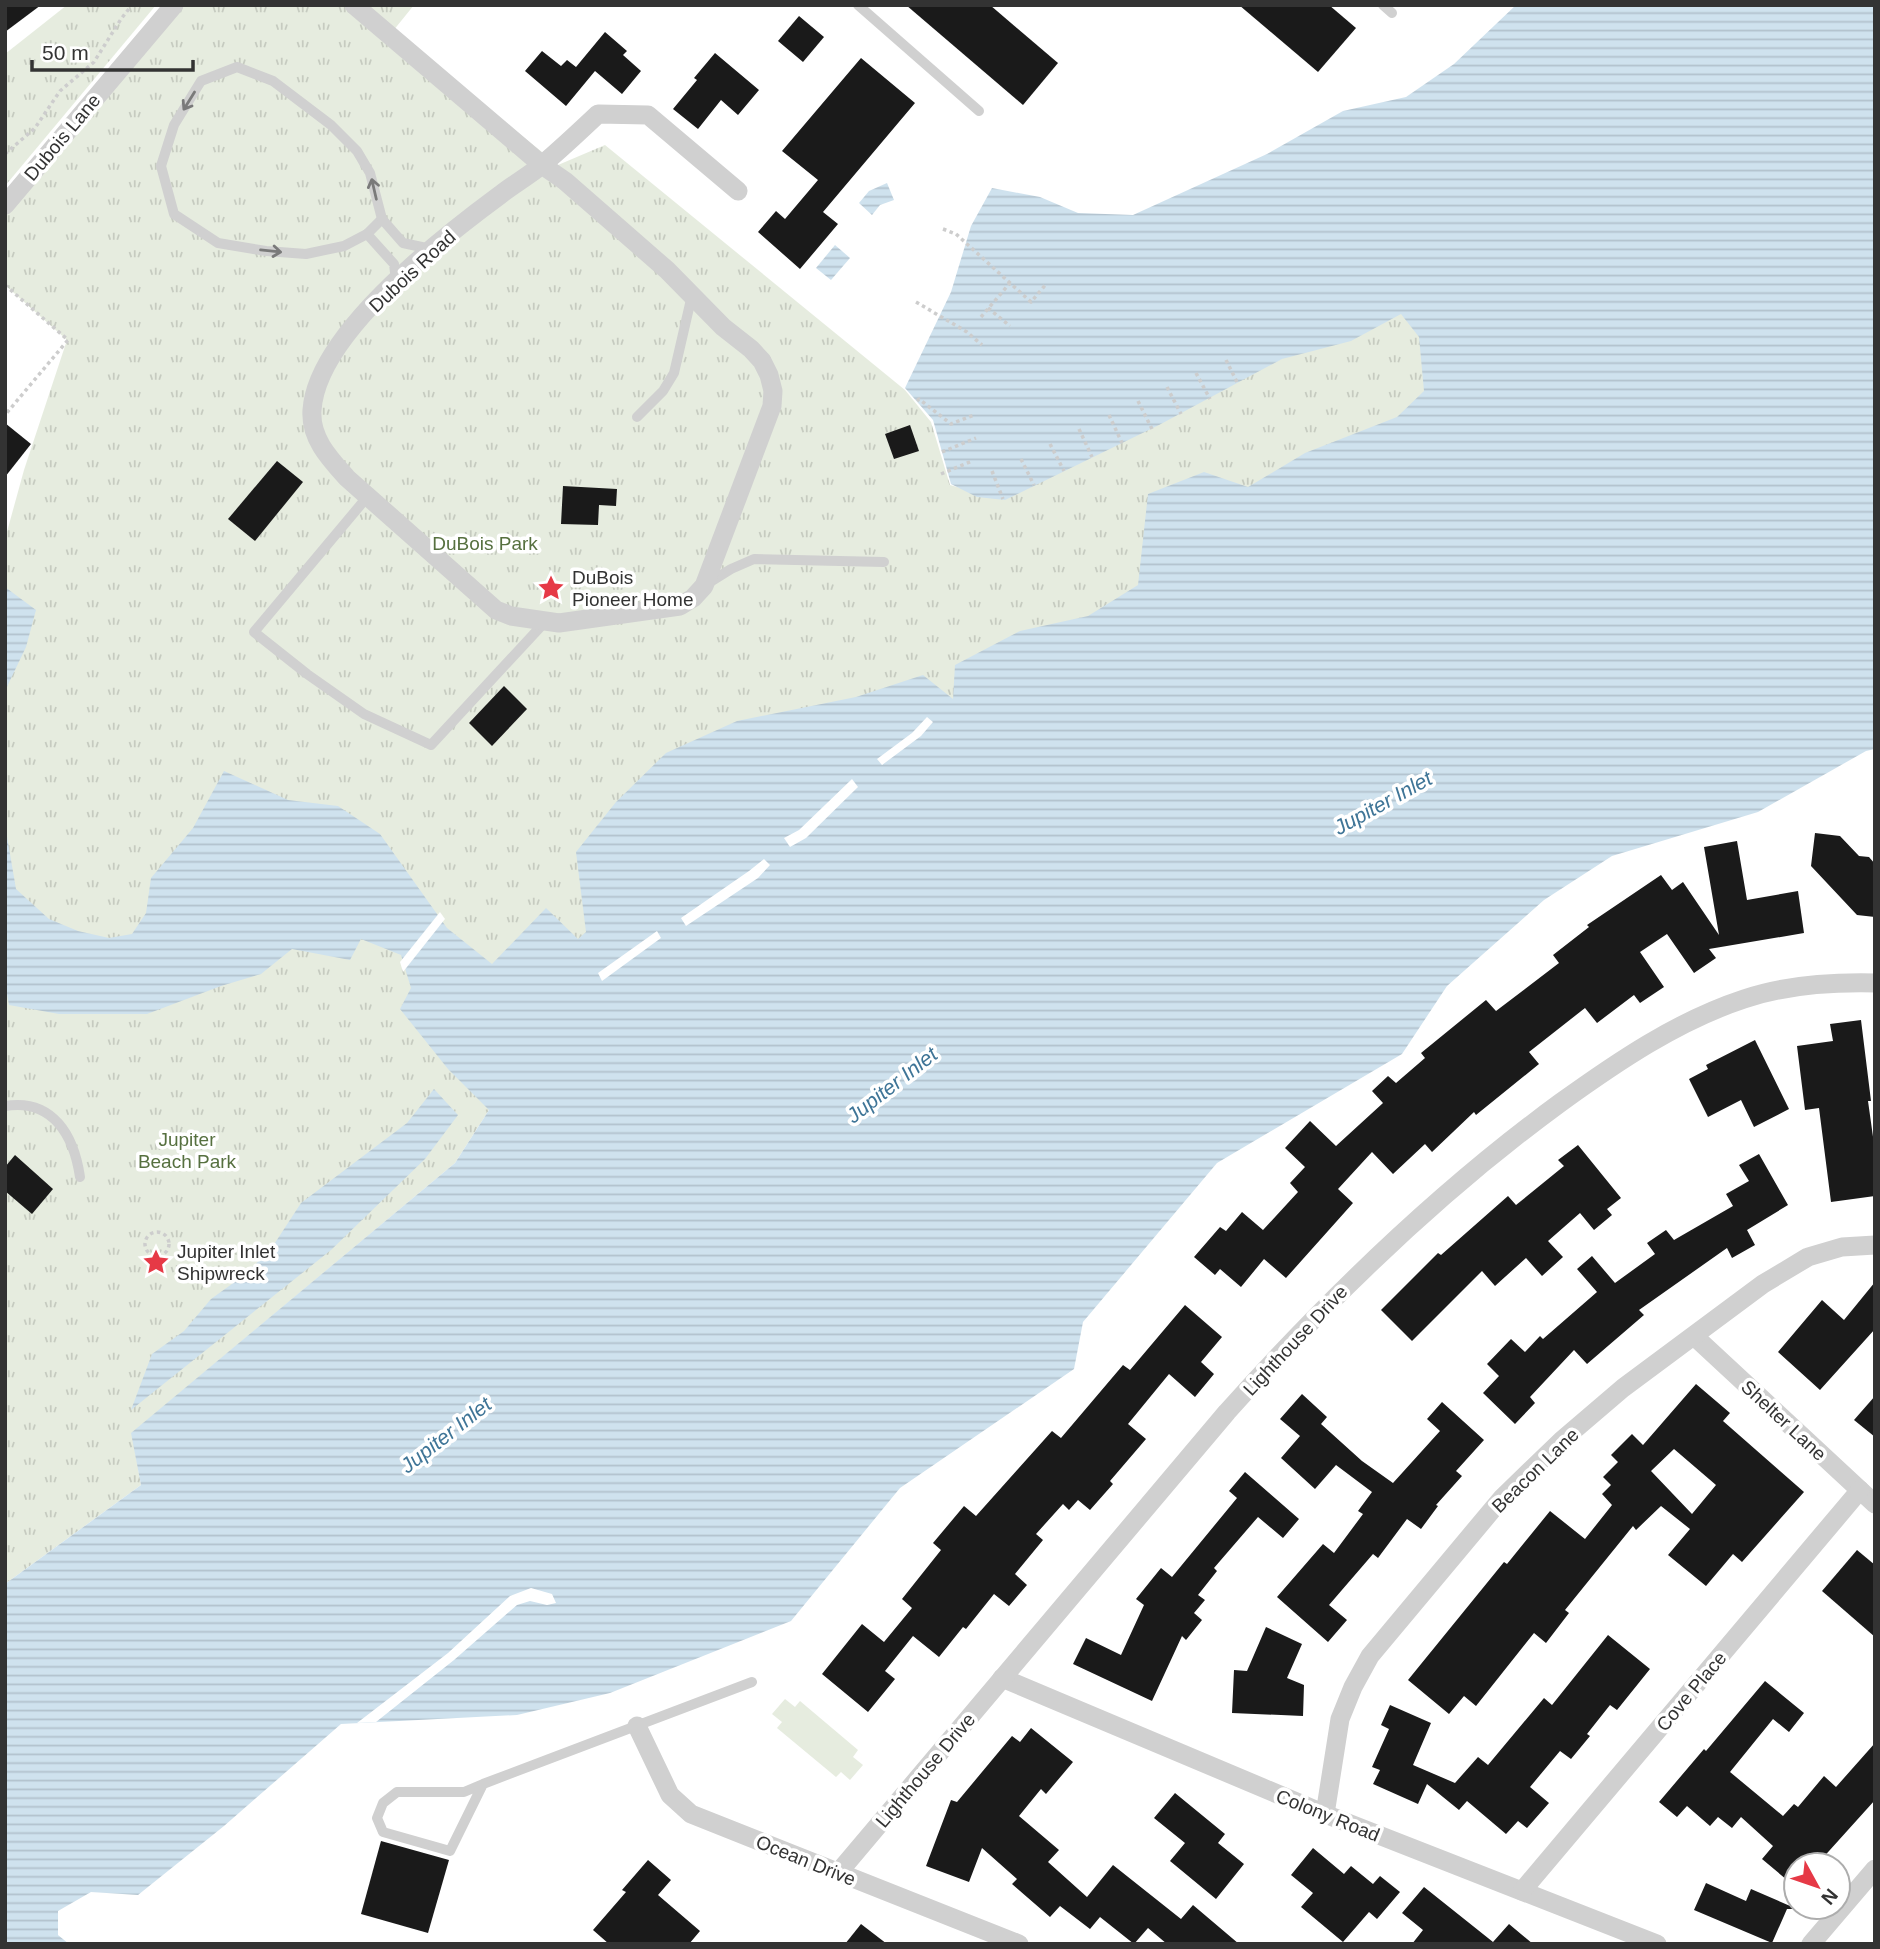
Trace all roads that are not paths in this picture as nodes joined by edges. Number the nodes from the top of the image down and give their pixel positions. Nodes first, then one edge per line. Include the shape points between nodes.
1 (174, 5) edge
2 (354, 5) edge
3 (858, 5) edge
4 (1383, 5) edge
5 (1392, 13) dead end
6 (979, 111) dead end
7 (542, 165) junction
8 (738, 191) dead end
9 (5, 205) edge
10 (382, 219) junction
11 (367, 234) junction
12 (432, 249) junction
13 (396, 281) junction
14 (692, 295) junction
15 (637, 417) dead end
16 (368, 496) junction
17 (884, 562) dead end
18 (704, 586) junction
19 (544, 623) junction
20 (1875, 983) edge
21 (5, 1106) edge
22 (80, 1177) dead end
23 (1875, 1245) edge
24 (1694, 1336) junction
25 (1860, 1490) junction
26 (1875, 1504) edge
27 (1002, 1678) junction
28 (752, 1682) dead end
29 (637, 1726) junction
30 (483, 1784) junction
31 (1325, 1814) junction
32 (1875, 1869) edge
33 (838, 1873) junction
34 (1522, 1891) junction
35 (1019, 1944) edge
36 (1657, 1944) edge
37 (1811, 1944) edge

1 - 9 street, Dubois Lane
2 - 7 street
3 - 6 lane
4 - 5 lane
7 - 8 street, Dubois Road via 598,114 648,115
7 - 12 street, Dubois Road
7 - 14 street
10 - 11 lane
10 -> 11 lane via 370,173 357,151 322,118 273,81 237,67 201,82 174,125 161,166 174,214 218,243 265,251 306,254 344,246
10 - 12 lane via 403,243
11 - 13 lane via 394,264
12 - 13 street, Dubois Road
13 - 16 street, Dubois Road via 333,352 312,410 326,454
14 - 15 lane via 674,373
14 - 18 street via 762,361 774,391
16 - 19 street, Dubois Road via 496,610
16 - 19 lane via 254,632 307,674 364,714 430,745
17 - 18 lane, Dubois Road via 754,559
18 - 19 street, Dubois Road via 680,606
20 - 27 street, Lighthouse Drive via 1777,989 1697,1017 1600,1074 1530,1125 1388,1244 1292,1339
21 - 22 lane via 44,1111 58,1120 77,1154
23 - 24 street, Beacon Lane via 1842,1247 1791,1265
24 - 25 street, Shelter Lane
24 - 31 street, Beacon Lane via 1613,1397 1502,1498 1370,1656 1340,1719
25 - 26 street, Shelter Lane
25 - 34 street, Cove Place
27 - 31 street, Colony Road
27 - 33 street, Lighthouse Drive
28 - 29 lane
29 - 30 lane
29 - 33 street, Ocean Drive via 670,1795 691,1814
30 - 30 lane via 464,1792 397,1792 383,1803 377,1818 383,1832 450,1851
31 - 34 street, Colony Road
32 - 37 street
33 - 35 street, Ocean Drive
34 - 36 street, Colony Road

